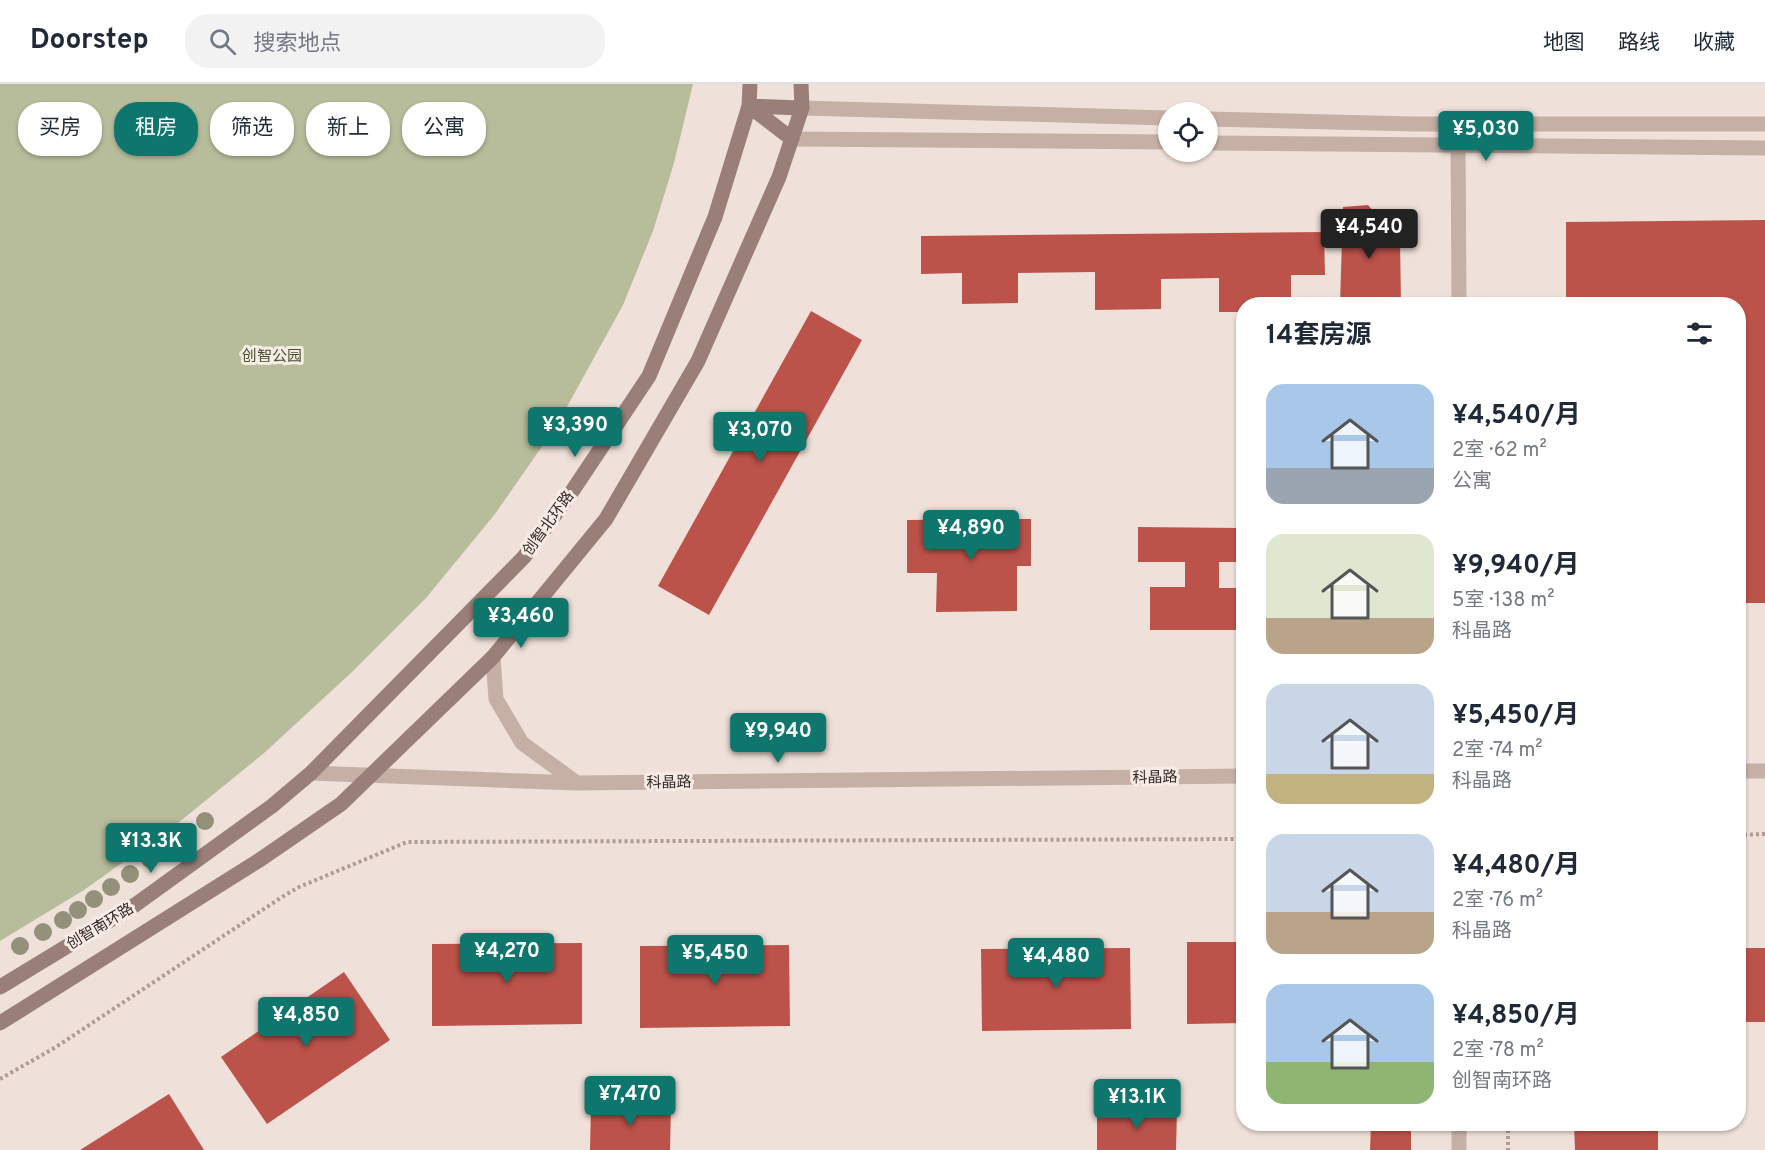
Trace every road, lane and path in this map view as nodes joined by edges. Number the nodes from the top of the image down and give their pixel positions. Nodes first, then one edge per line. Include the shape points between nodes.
1 (750, 84) edge
2 (801, 84) edge
3 (748, 106) junction
4 (802, 108) junction
5 (1158, 118) edge
6 (1218, 119) edge
7 (1458, 124) junction
8 (1765, 124) edge
9 (792, 139) junction
10 (1158, 142) edge
11 (1218, 143) edge
12 (1458, 145) junction
13 (1765, 148) edge
14 (1459, 297) edge
15 (493, 657) junction
16 (1746, 771) edge
17 (1765, 771) edge
18 (311, 773) junction
19 (368, 776) junction
20 (1236, 776) edge
21 (577, 783) junction
22 (1765, 834) edge
23 (1746, 835) edge
24 (1236, 839) edge
25 (0, 987) edge
26 (0, 1023) edge
27 (0, 1079) edge
28 (1459, 1131) edge
29 (1508, 1131) edge
30 (1459, 1150) edge
31 (1508, 1150) edge

1 - 3 main road, 创智北环路
2 - 4 main road
3 - 4 main road
3 - 9 main road
3 - 18 main road, 创智北环路 via 715,217 649,376 524,557
4 - 5 street
4 - 9 main road
6 - 7 street
7 - 8 street
7 - 12 street
9 - 10 street
9 - 15 main road via 779,177 692,371 606,519
11 - 12 street
12 - 13 street
12 - 14 street
15 - 19 main road
15 - 21 street via 496,699 522,744
16 - 17 street
18 - 19 street, 科晶路
18 - 25 main road, 创智南环路 via 135,905
19 - 21 street, 科晶路
19 - 26 main road via 341,804 258,861
20 - 21 street, 科晶路
22 - 23 path
24 - 27 path via 407,842 299,887 56,1047
28 - 30 street
29 - 31 path

